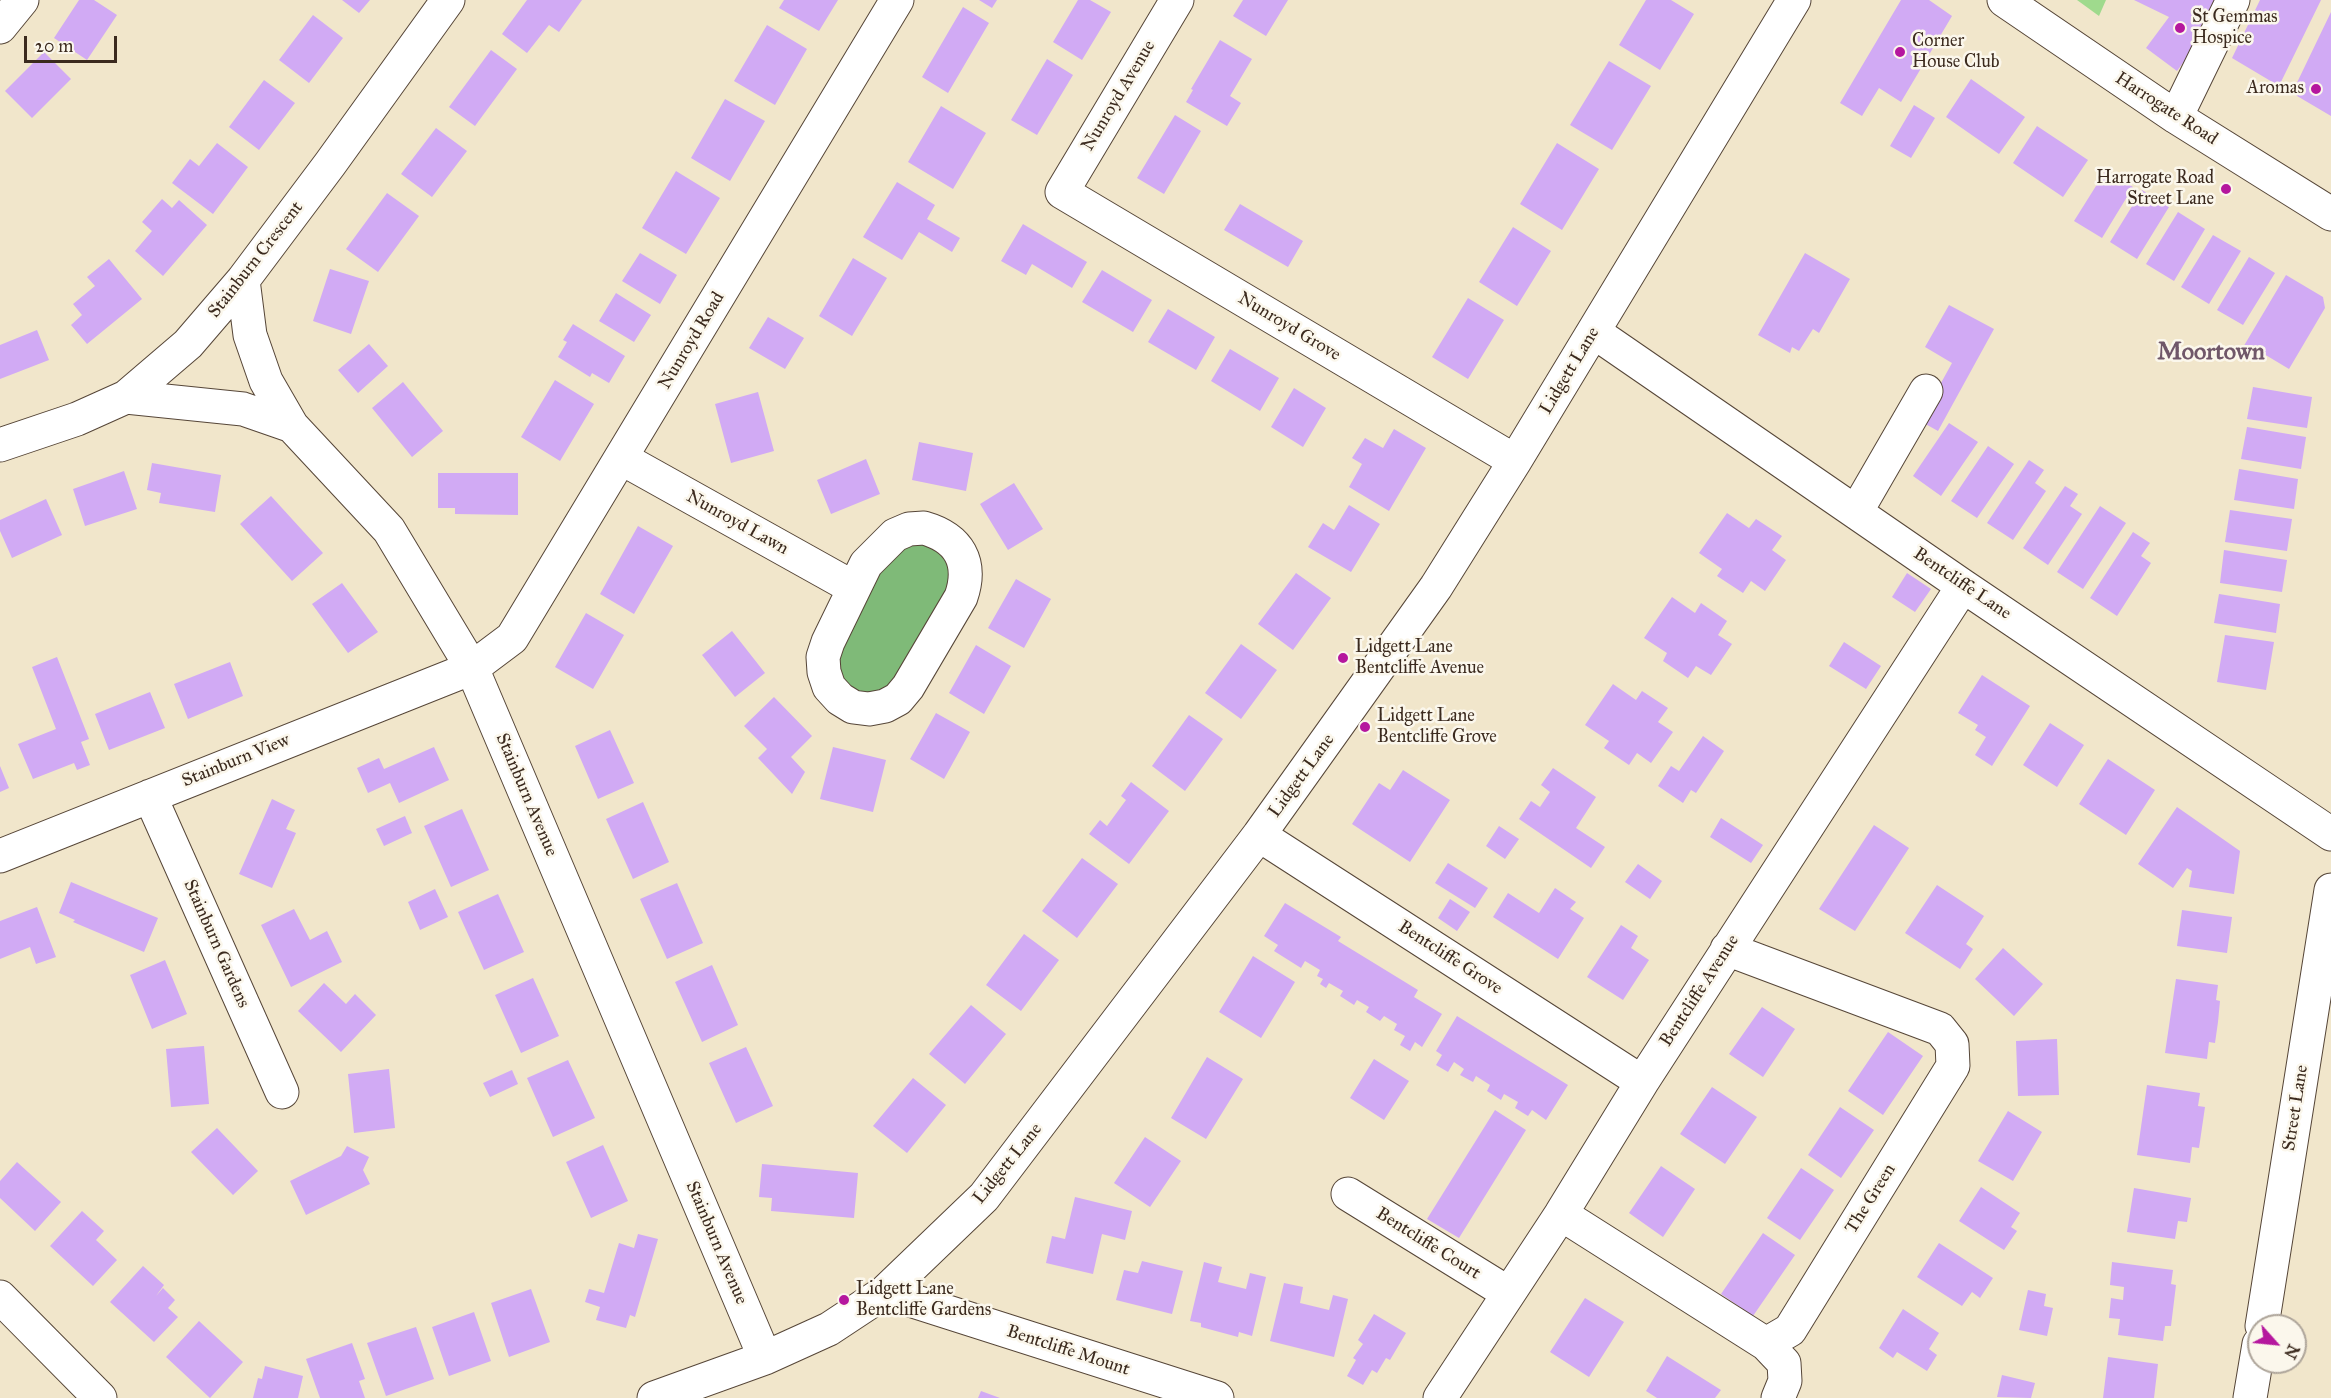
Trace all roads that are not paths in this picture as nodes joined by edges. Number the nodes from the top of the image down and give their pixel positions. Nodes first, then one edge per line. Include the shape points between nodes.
1 (22, 0) edge
2 (448, 0) edge
3 (897, 0) edge
4 (1177, 0) edge
5 (1794, 0) edge
6 (2004, 0) edge
7 (2233, 0) edge
8 (0, 27) edge
9 (2176, 117) junction
10 (1062, 192) joint
11 (2331, 214) edge
12 (243, 280) junction
13 (1594, 332) junction
14 (1926, 391) dead end
15 (126, 397) junction
16 (292, 426) junction
17 (0, 445) edge
18 (621, 458) junction
19 (1515, 461) junction
20 (1856, 512) junction
21 (1963, 586) junction
22 (854, 588) junction
23 (472, 668) junction
24 (150, 796) junction
25 (2331, 834) edge
26 (1259, 835) junction
27 (0, 856) edge
28 (2331, 890) edge
29 (1727, 949) junction
30 (1642, 1082) junction
31 (282, 1092) dead end
32 (1348, 1194) dead end
33 (1561, 1214) junction
34 (885, 1292) junction
35 (1508, 1293) junction
36 (0, 1298) edge
37 (2264, 1314) edge
38 (1766, 1344) junction
39 (765, 1358) junction
40 (2254, 1374) edge
41 (100, 1398) edge
42 (654, 1398) edge
43 (1216, 1398) edge
44 (1440, 1398) edge
45 (1778, 1398) edge
46 (2250, 1398) edge

1 - 8 street
2 - 12 street, Stainburn Crescent
3 - 18 street, Nunroyd Road
4 - 10 street, Nunroyd Avenue
5 - 13 street, Lidgett Lane
6 - 9 street, Harrogate Road
7 - 9 street
9 - 11 street, Harrogate Road
10 - 19 street, Nunroyd Grove
12 - 15 street, Stainburn Crescent via 188,344
12 - 16 street via 250,335 266,381
13 - 19 street, Lidgett Lane
13 - 20 street, Bentcliffe Lane
14 - 20 street
15 - 16 street, Stainburn Avenue via 243,409
15 - 17 street, Stainburn Crescent via 77,419
16 - 23 street, Stainburn Avenue via 389,530
18 - 22 street, Nunroyd Lawn
18 - 23 street, Nunroyd Road via 512,638
19 - 26 street, Lidgett Lane via 1436,588
20 - 21 street, Bentcliffe Lane
21 - 25 street, Bentcliffe Lane
21 - 29 street, Bentcliffe Avenue
22 - 22 street via 866,564 883,545 909,529 939,532 961,553 965,567 961,597 908,687 885,706 869,709 840,699 829,687 824,672 828,642
23 - 24 street, Stainburn View
23 - 39 street, Stainburn Avenue
24 - 27 street, Stainburn View
24 - 31 street, Stainburn Gardens
26 - 30 street, Bentcliffe Grove
26 - 34 street, Lidgett Lane via 984,1197
28 - 37 street, Street Lane
29 - 30 street, Bentcliffe Avenue
29 - 38 street, The Green via 1940,1029 1952,1044 1953,1066 1790,1330
30 - 33 street, Bentcliffe Avenue
32 - 35 street, Bentcliffe Court
33 - 35 street, Bentcliffe Avenue
33 - 38 street
34 - 39 street, Lidgett Lane via 829,1329
34 - 43 street, Bentcliffe Mount
35 - 44 street, Bentcliffe Avenue
36 - 41 street
38 - 45 street via 1784,1363 1785,1381
39 - 42 street, Lidgett Lane
40 - 46 street

